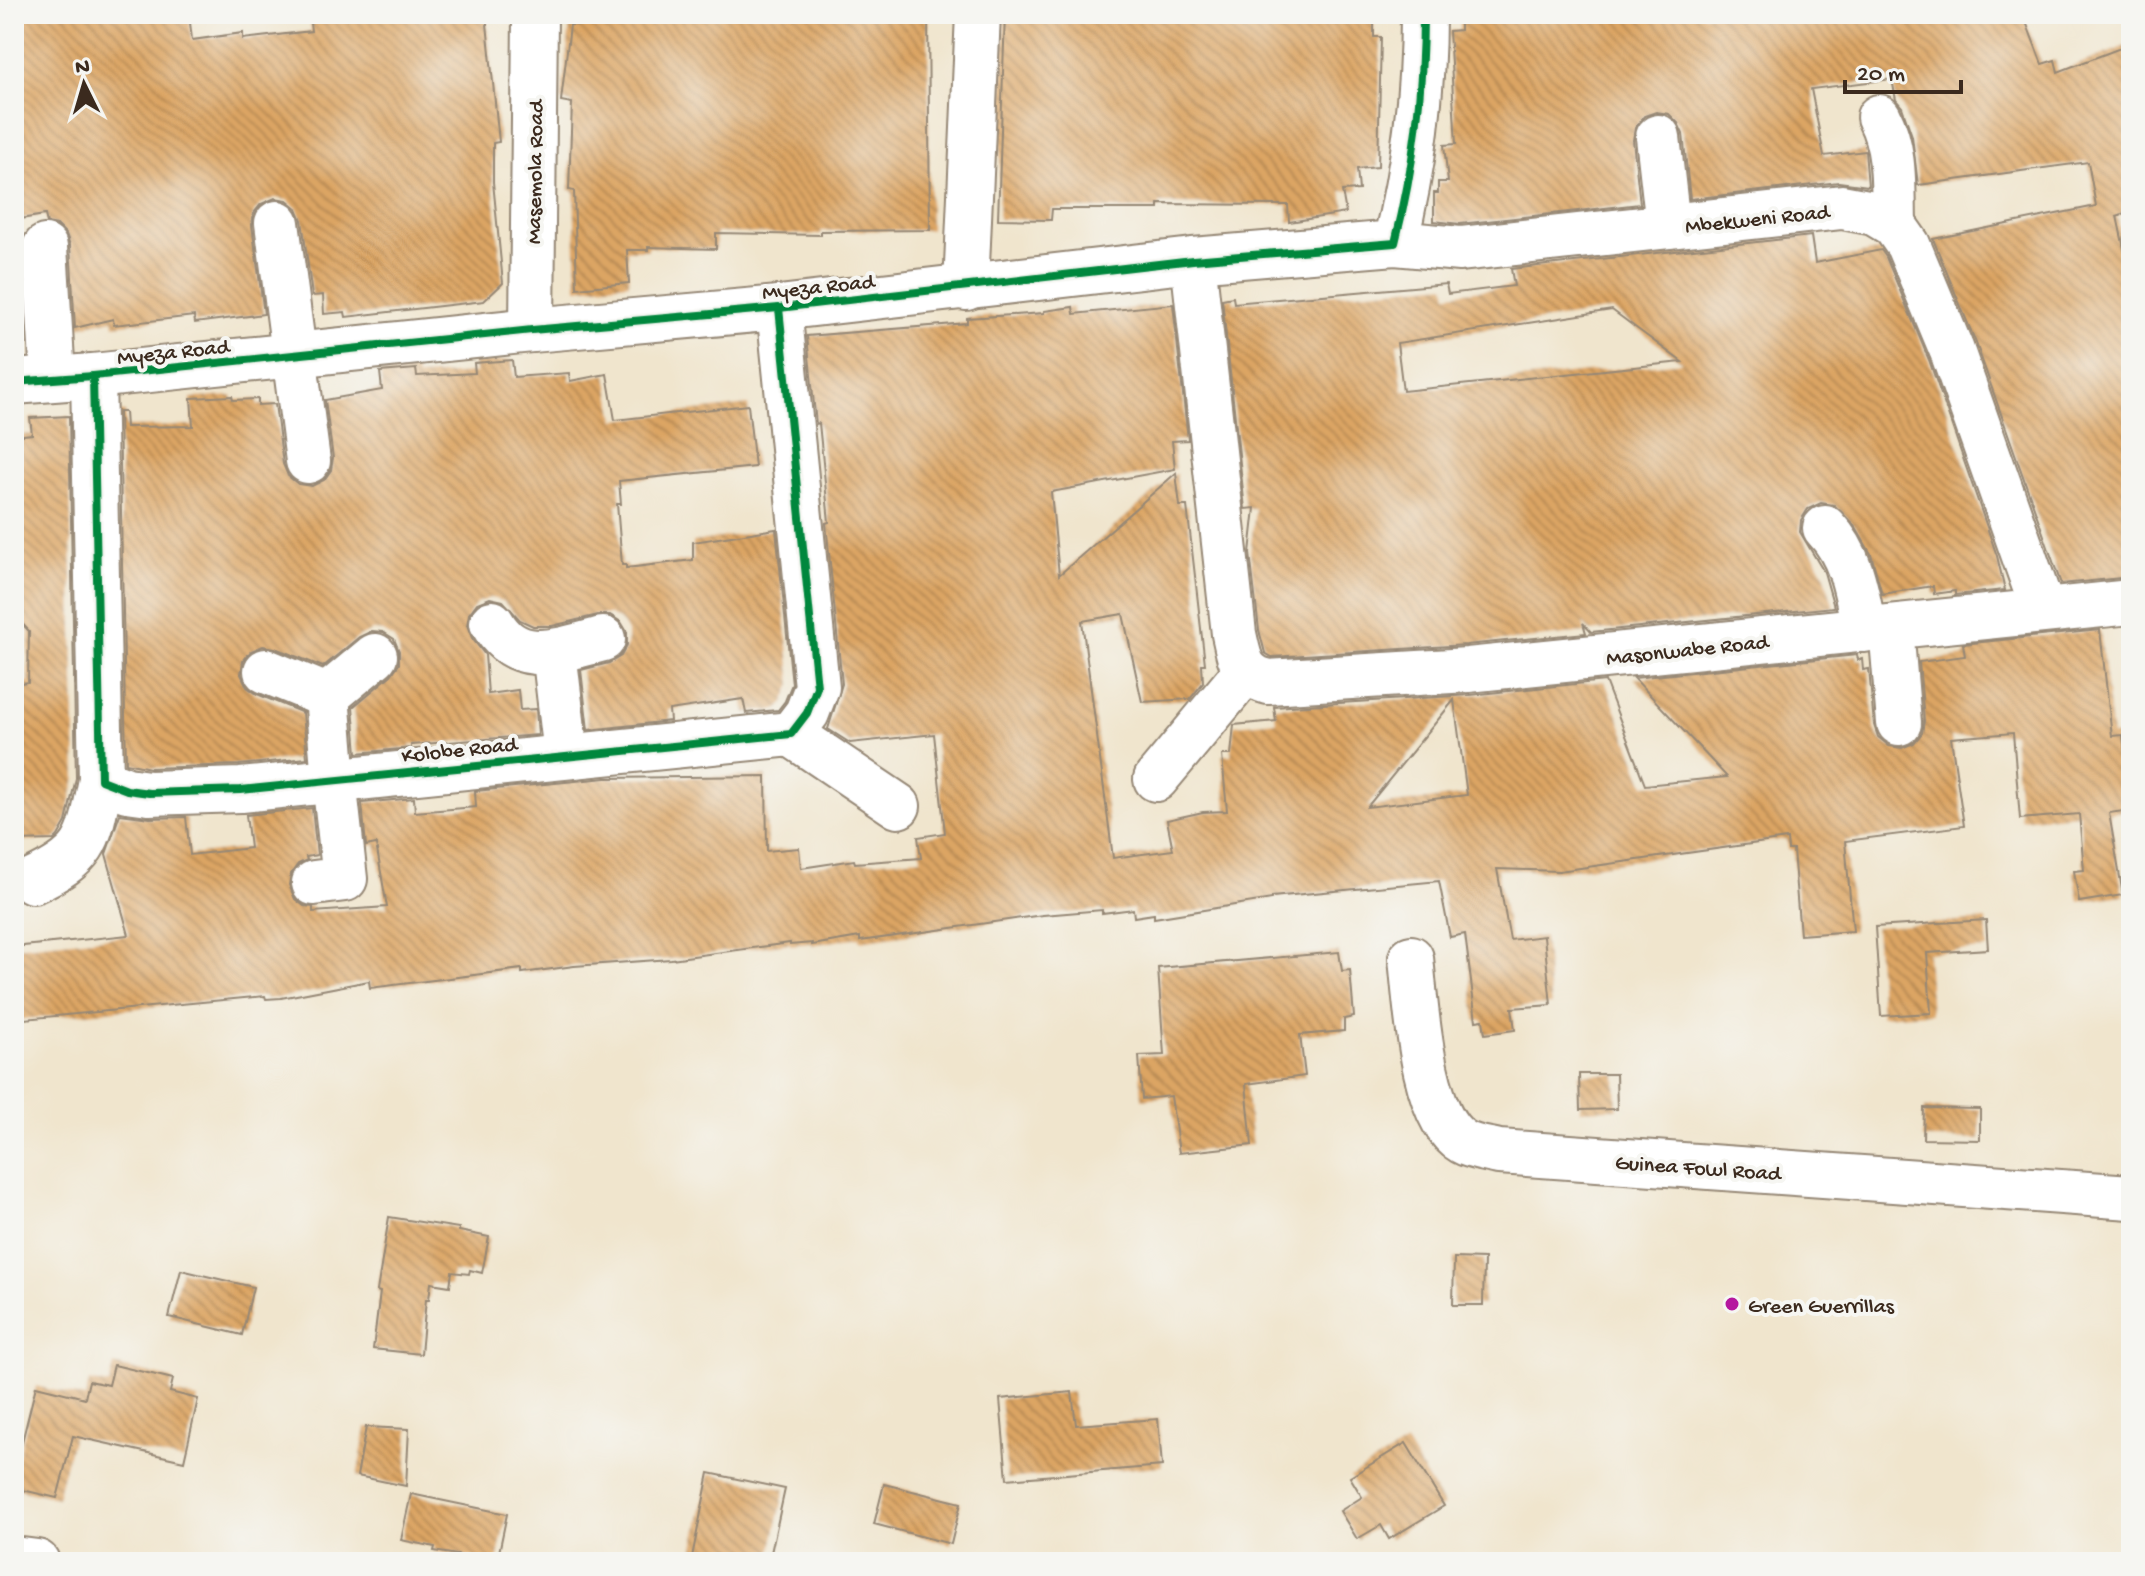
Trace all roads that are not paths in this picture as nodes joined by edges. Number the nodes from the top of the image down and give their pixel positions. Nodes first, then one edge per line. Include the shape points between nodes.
1 (535, 14) edge
2 (978, 14) edge
3 (1423, 14) edge
4 (1879, 117) dead end
5 (1658, 137) dead end
6 (277, 223) dead end
7 (1894, 225) junction
8 (1668, 226) junction
9 (1395, 243) junction
10 (45, 247) dead end
11 (1193, 260) junction
12 (966, 288) junction
13 (779, 308) junction
14 (532, 330) junction
15 (294, 356) junction
16 (53, 379) edge
17 (308, 461) dead end
18 (1825, 528) dead end
19 (2131, 602) edge
20 (2043, 610) junction
21 (492, 623) dead end
22 (1878, 628) junction
23 (603, 639) dead end
24 (554, 651) junction
25 (375, 656) dead end
26 (266, 671) dead end
27 (1246, 671) junction
28 (327, 696) junction
29 (1899, 723) dead end
30 (791, 734) junction
31 (566, 755) junction
32 (1156, 779) dead end
33 (101, 780) junction
34 (334, 780) junction
35 (898, 806) dead end
36 (343, 879) dead end
37 (33, 881) dead end
38 (1411, 958) dead end
39 (2131, 1197) edge
40 (14, 1559) edge
41 (37, 1562) edge

1 - 14 street, Masemola Road
2 - 12 street
3 - 9 street via 1418,130
4 - 7 street via 1889,145
5 - 8 street
6 - 15 street
7 - 8 street, Mbekweni Road via 1874,213 1842,207
7 - 20 street via 1908,245 1952,351
8 - 9 street, Mbekweni Road via 1460,249
9 - 11 street, Myeza Road
10 - 16 street
11 - 12 street, Myeza Road
11 - 27 street via 1232,619
12 - 13 street, Myeza Road
13 - 14 street, Myeza Road
13 - 30 street via 817,687
14 - 15 street, Myeza Road
15 - 16 street, Myeza Road
15 - 17 street
16 - 33 street
18 - 22 street via 1842,549
19 - 20 street, Masonwabe Road
20 - 22 street, Masonwabe Road
21 - 24 street via 500,637 523,652
22 - 27 street, Masonwabe Road via 1468,670 1268,682
22 - 29 street
23 - 24 street
24 - 31 street
25 - 28 street
26 - 28 street
27 - 32 street
28 - 34 street
30 - 31 street, Kolobe Road
30 - 35 street
31 - 34 street, Kolobe Road
33 - 34 street, Kolobe Road via 149,793
33 - 37 street via 90,835 80,852
34 - 36 street
38 - 39 street, Guinea Fowl Road via 1425,1068 1439,1116 1464,1143 1499,1152
40 - 41 street

